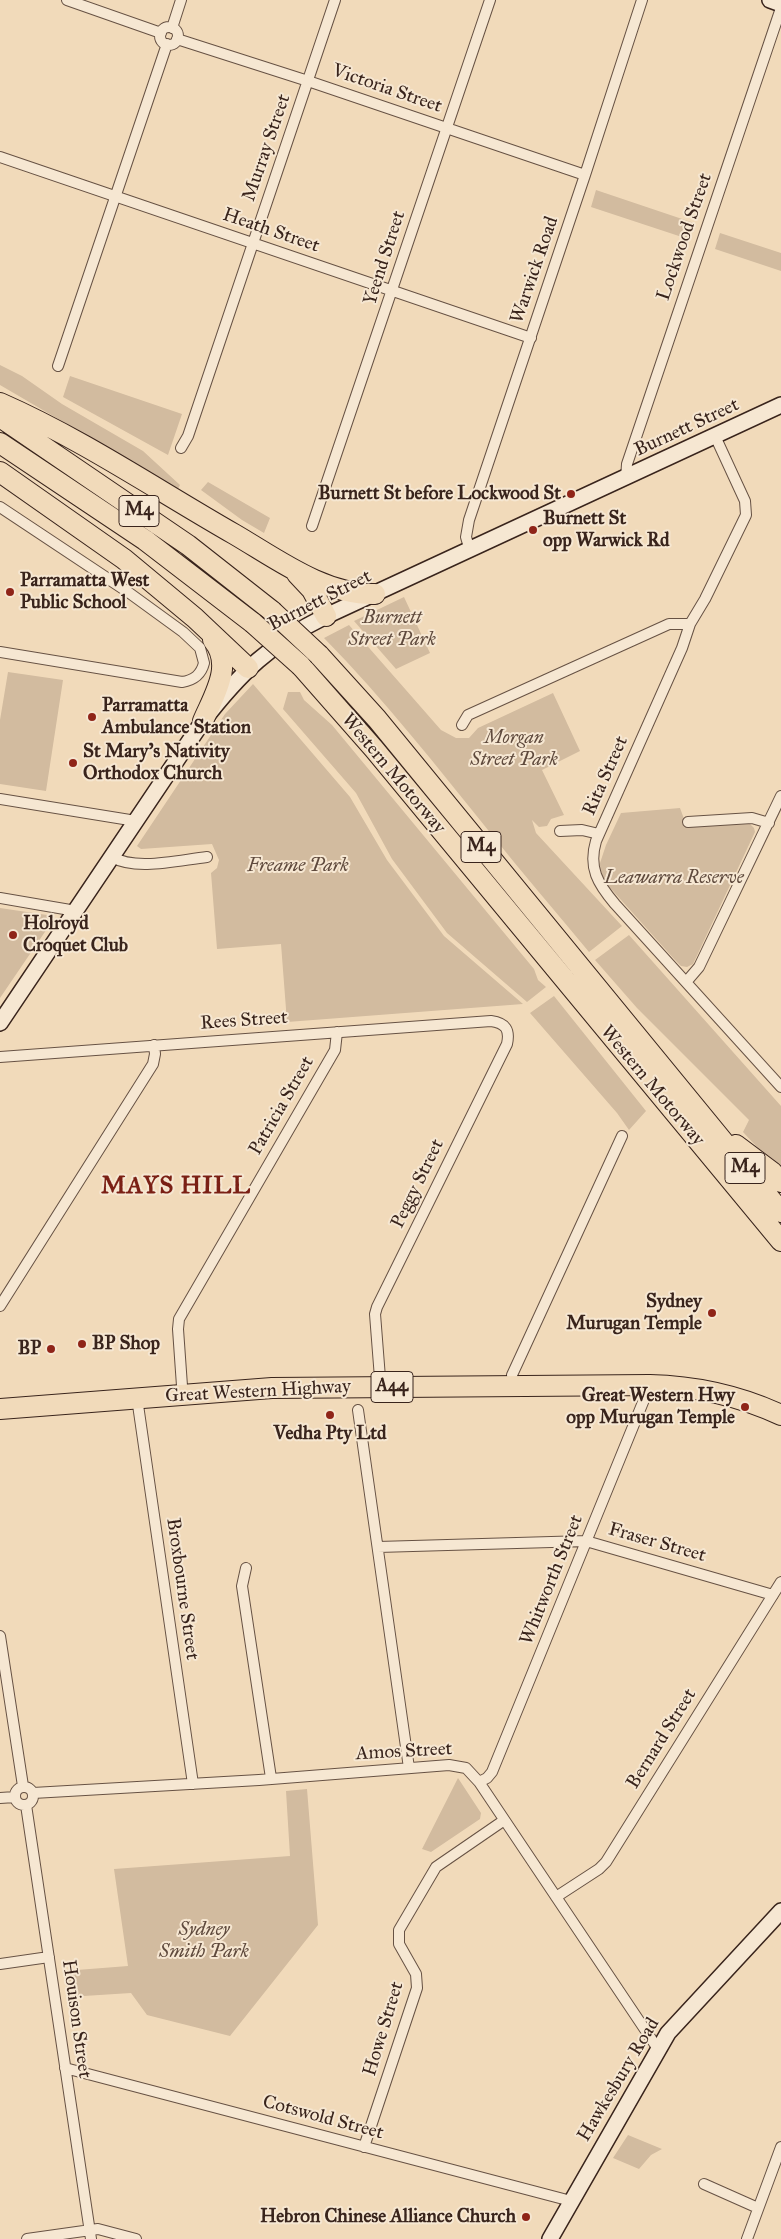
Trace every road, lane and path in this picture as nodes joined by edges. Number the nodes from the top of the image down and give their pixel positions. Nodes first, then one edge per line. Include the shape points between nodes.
1 (68, 0) edge
2 (181, 0) edge
3 (335, 0) edge
4 (490, 0) edge
5 (642, 0) edge
6 (770, 0) edge
7 (781, 6) edge
8 (172, 28) junction
9 (161, 33) junction
10 (177, 39) junction
11 (167, 44) junction
12 (308, 81) junction
13 (446, 128) junction
14 (0, 157) edge
15 (585, 175) junction
16 (115, 197) junction
17 (254, 244) junction
18 (392, 290) junction
19 (531, 338) junction
20 (58, 366) dead end
21 (0, 403) edge
22 (781, 406) edge
23 (0, 417) edge
24 (715, 436) junction
25 (0, 443) edge
26 (181, 448) dead end
27 (0, 472) edge
28 (626, 479) junction
29 (0, 507) edge
30 (312, 526) dead end
31 (470, 551) junction
32 (288, 565) junction
33 (375, 594) junction
34 (326, 616) junction
35 (195, 618) junction
36 (690, 624) junction
37 (0, 652) edge
38 (248, 668) junction
39 (203, 721) junction
40 (462, 724) dead end
41 (781, 796) edge
42 (0, 799) edge
43 (136, 821) junction
44 (688, 822) dead end
45 (768, 823) junction
46 (560, 831) dead end
47 (599, 834) junction
48 (112, 857) junction
49 (207, 857) dead end
50 (0, 898) edge
51 (76, 911) junction
52 (687, 981) junction
53 (490, 1021) joint
54 (0, 1023) edge
55 (337, 1032) junction
56 (154, 1046) junction
57 (0, 1057) edge
58 (781, 1087) edge
59 (708, 1124) junction
60 (622, 1136) dead end
61 (781, 1182) edge
62 (773, 1216) edge
63 (781, 1241) edge
64 (781, 1256) edge
65 (0, 1306) edge
66 (512, 1375) junction
67 (380, 1378) junction
68 (650, 1385) junction
69 (182, 1386) junction
70 (137, 1398) junction
71 (0, 1400) edge
72 (781, 1401) edge
73 (0, 1409) edge
74 (358, 1410) dead end
75 (781, 1415) edge
76 (586, 1541) junction
77 (378, 1547) junction
78 (246, 1568) dead end
79 (781, 1582) edge
80 (773, 1596) junction
81 (0, 1636) edge
82 (409, 1768) junction
83 (270, 1778) junction
84 (479, 1782) junction
85 (193, 1784) junction
86 (23, 1786) junction
87 (33, 1793) junction
88 (15, 1797) junction
89 (0, 1798) edge
90 (26, 1805) junction
91 (503, 1820) junction
92 (556, 1897) junction
93 (781, 1911) edge
94 (48, 1957) junction
95 (0, 1964) edge
96 (658, 2049) junction
97 (65, 2068) junction
98 (364, 2147) junction
99 (781, 2147) edge
100 (704, 2184) dead end
101 (571, 2201) junction
102 (758, 2208) junction
103 (90, 2234) edge
104 (27, 2239) edge
105 (136, 2239) edge
106 (550, 2239) edge
107 (747, 2239) edge

1 - 9 street
2 - 8 street
3 - 12 street, Murray Street
4 - 13 street, Yeend Street
5 - 15 street, Warwick Road
6 - 7 main road
7 - 28 street, Lockwood Street via 626,466
8 - 9 street
8 - 10 street
9 - 11 street
10 - 11 street via 173,44
10 - 12 street, Victoria Street
11 - 16 street
12 - 13 street, Victoria Street
12 - 17 street, Murray Street
13 - 15 street, Victoria Street
13 - 18 street, Yeend Street
14 - 16 street, Heath Street
15 - 19 street, Warwick Road
16 - 17 street, Heath Street
16 - 20 street
17 - 18 street, Heath Street
17 - 26 street, Murray Street via 188,436
18 - 19 street, Heath Street
18 - 30 street, Yeend Street
19 - 31 street, Warwick Road via 469,520 466,537
21 - 32 highway, M4 via 37,419
22 - 24 main road, Burnett Street
23 - 59 highway, Western Motorway / M4, bridge via 188,545 272,611 319,655 377,719
24 - 28 main road, Burnett Street
24 - 36 street, Rita Street via 746,505 746,515 706,599
25 - 62 highway, Western Motorway / M4, bridge via 145,540 254,623 301,666
27 - 35 highway via 117,554
28 - 31 main road, Burnett Street
29 - 37 street via 192,639 203,653 203,667 194,679 182,682
31 - 33 main road, Burnett Street
32 - 33 highway, M4 via 341,591
32 - 34 highway, M4 via 312,590
33 - 34 main road, Burnett Street
34 - 38 main road, Burnett Street via 287,637
35 - 38 highway
35 - 39 highway via 218,646 223,662 221,679
36 - 40 street via 669,624 468,715
36 - 47 street, Rita Street
38 - 39 main road, Burnett Street
39 - 43 main road, Burnett Street
41 - 45 street
42 - 43 street
43 - 48 main road, Burnett Street
44 - 45 street via 752,818
45 - 52 street via 699,967
46 - 47 street via 582,830
47 - 52 street, Rita Street via 592,860 598,883
48 - 49 street via 120,862 136,864
48 - 51 main road, Burnett Street
50 - 51 street
51 - 54 main road, Burnett Street
52 - 58 street, Rita Street
53 - 55 street, Rees Street
53 - 67 street, Peggy Street via 505,1026 509,1034 507,1044 376,1310
55 - 56 street, Rees Street
55 - 69 street, Patricia Street via 335,1050 179,1320
56 - 57 street, Rees Street
56 - 65 street via 152,1064
59 - 61 highway, M4
59 - 62 highway, Western Motorway / M4
60 - 66 street
62 - 63 highway, Western Motorway / M4
62 - 64 highway, M4
66 - 67 highway, Great Western Highway / A44
66 - 72 highway, Great Western Highway / A44 via 673,1374 727,1382
67 - 69 highway, Great Western Highway / A44 via 265,1380
68 - 70 highway, Great Western Highway / A44 via 282,1388
68 - 75 highway, Great Western Highway / A44 via 713,1392 757,1404
68 - 76 street, Whitworth Street
69 - 71 highway, Great Western Highway / A44
70 - 73 highway, Great Western Highway / A44
70 - 85 street, Broxbourne Street
74 - 77 street
76 - 77 street, Fraser Street
76 - 80 street, Fraser Street
76 - 84 street, Whitworth Street via 492,1772
77 - 82 street
78 - 83 street via 242,1586
79 - 80 street, Bernard Street
80 - 92 street, Bernard Street via 606,1862
81 - 86 street
82 - 83 street, Amos Street
82 - 84 street, Amos Street via 448,1765 466,1768
83 - 85 street, Amos Street
84 - 91 street, Amos Street
85 - 87 street, Amos Street
86 - 87 street
86 - 88 street via 16,1791
87 - 90 street via 33,1799
88 - 89 street
88 - 90 street
90 - 94 street, Houison Street
91 - 92 street, Amos Street
91 - 98 street, Howe Street via 436,1867 399,1930 398,1944 416,1974 417,1988
92 - 96 street, Amos Street
93 - 96 main road, Hawkesbury Road via 668,2033
94 - 95 street
94 - 97 street, Houison Street
96 - 101 main road, Hawkesbury Road
97 - 98 street, Cotswold Street
97 - 103 street, Houison Street
98 - 101 street, Cotswold Street
99 - 102 street
100 - 102 street
101 - 106 main road, Hawkesbury Road
102 - 107 street
103 - 104 street
103 - 105 street via 106,2230

